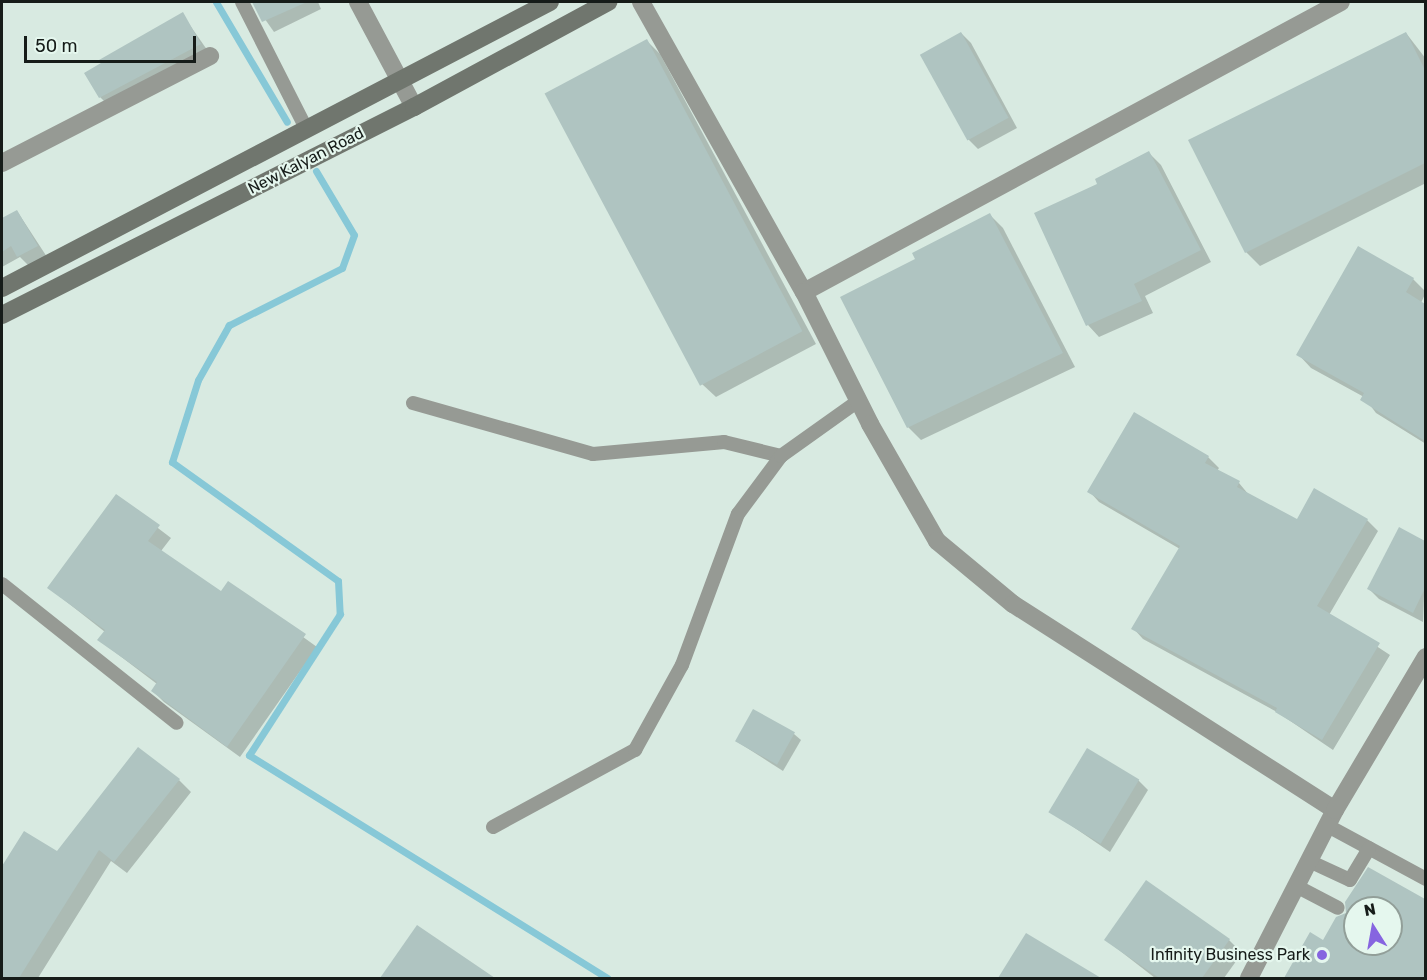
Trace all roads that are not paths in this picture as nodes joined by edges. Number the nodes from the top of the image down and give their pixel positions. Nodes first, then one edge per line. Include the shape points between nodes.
1 (242, 2) edge
2 (358, 2) edge
3 (550, 2) edge
4 (608, 2) edge
5 (640, 2) edge
6 (1341, 2) edge
7 (210, 56) dead end
8 (398, 79) junction
9 (414, 107) junction
10 (306, 128) junction
11 (2, 163) edge
12 (56, 261) junction
13 (69, 282) junction
14 (2, 288) edge
15 (804, 292) junction
16 (2, 315) edge
17 (858, 401) junction
18 (413, 402) dead end
19 (781, 456) junction
20 (2, 584) edge
21 (1425, 657) edge
22 (177, 723) dead end
23 (1332, 818) junction
24 (493, 827) dead end
25 (1369, 848) junction
26 (1309, 861) junction
27 (1425, 879) edge
28 (1296, 886) junction
29 (1338, 908) dead end
30 (1249, 978) edge

1 - 10 lane
2 - 8 street
3 - 8 street, New Kalyan Road
4 - 9 street, New Kalyan Road
5 - 15 street
6 - 15 street
7 - 11 street
8 - 9 street
8 - 10 street, New Kalyan Road
9 - 13 street, New Kalyan Road
10 - 12 street, New Kalyan Road
12 - 13 street
12 - 14 street, New Kalyan Road
13 - 16 street, New Kalyan Road
15 - 17 street
17 - 19 lane
17 - 23 street via 937,541 1013,604
18 - 19 lane via 593,454 724,442
19 - 24 lane via 738,514 682,664 635,750
20 - 22 lane
21 - 23 street
23 - 25 lane
23 - 26 street
25 - 26 lane via 1350,880
25 - 27 lane
26 - 28 street
28 - 29 lane
28 - 30 street

